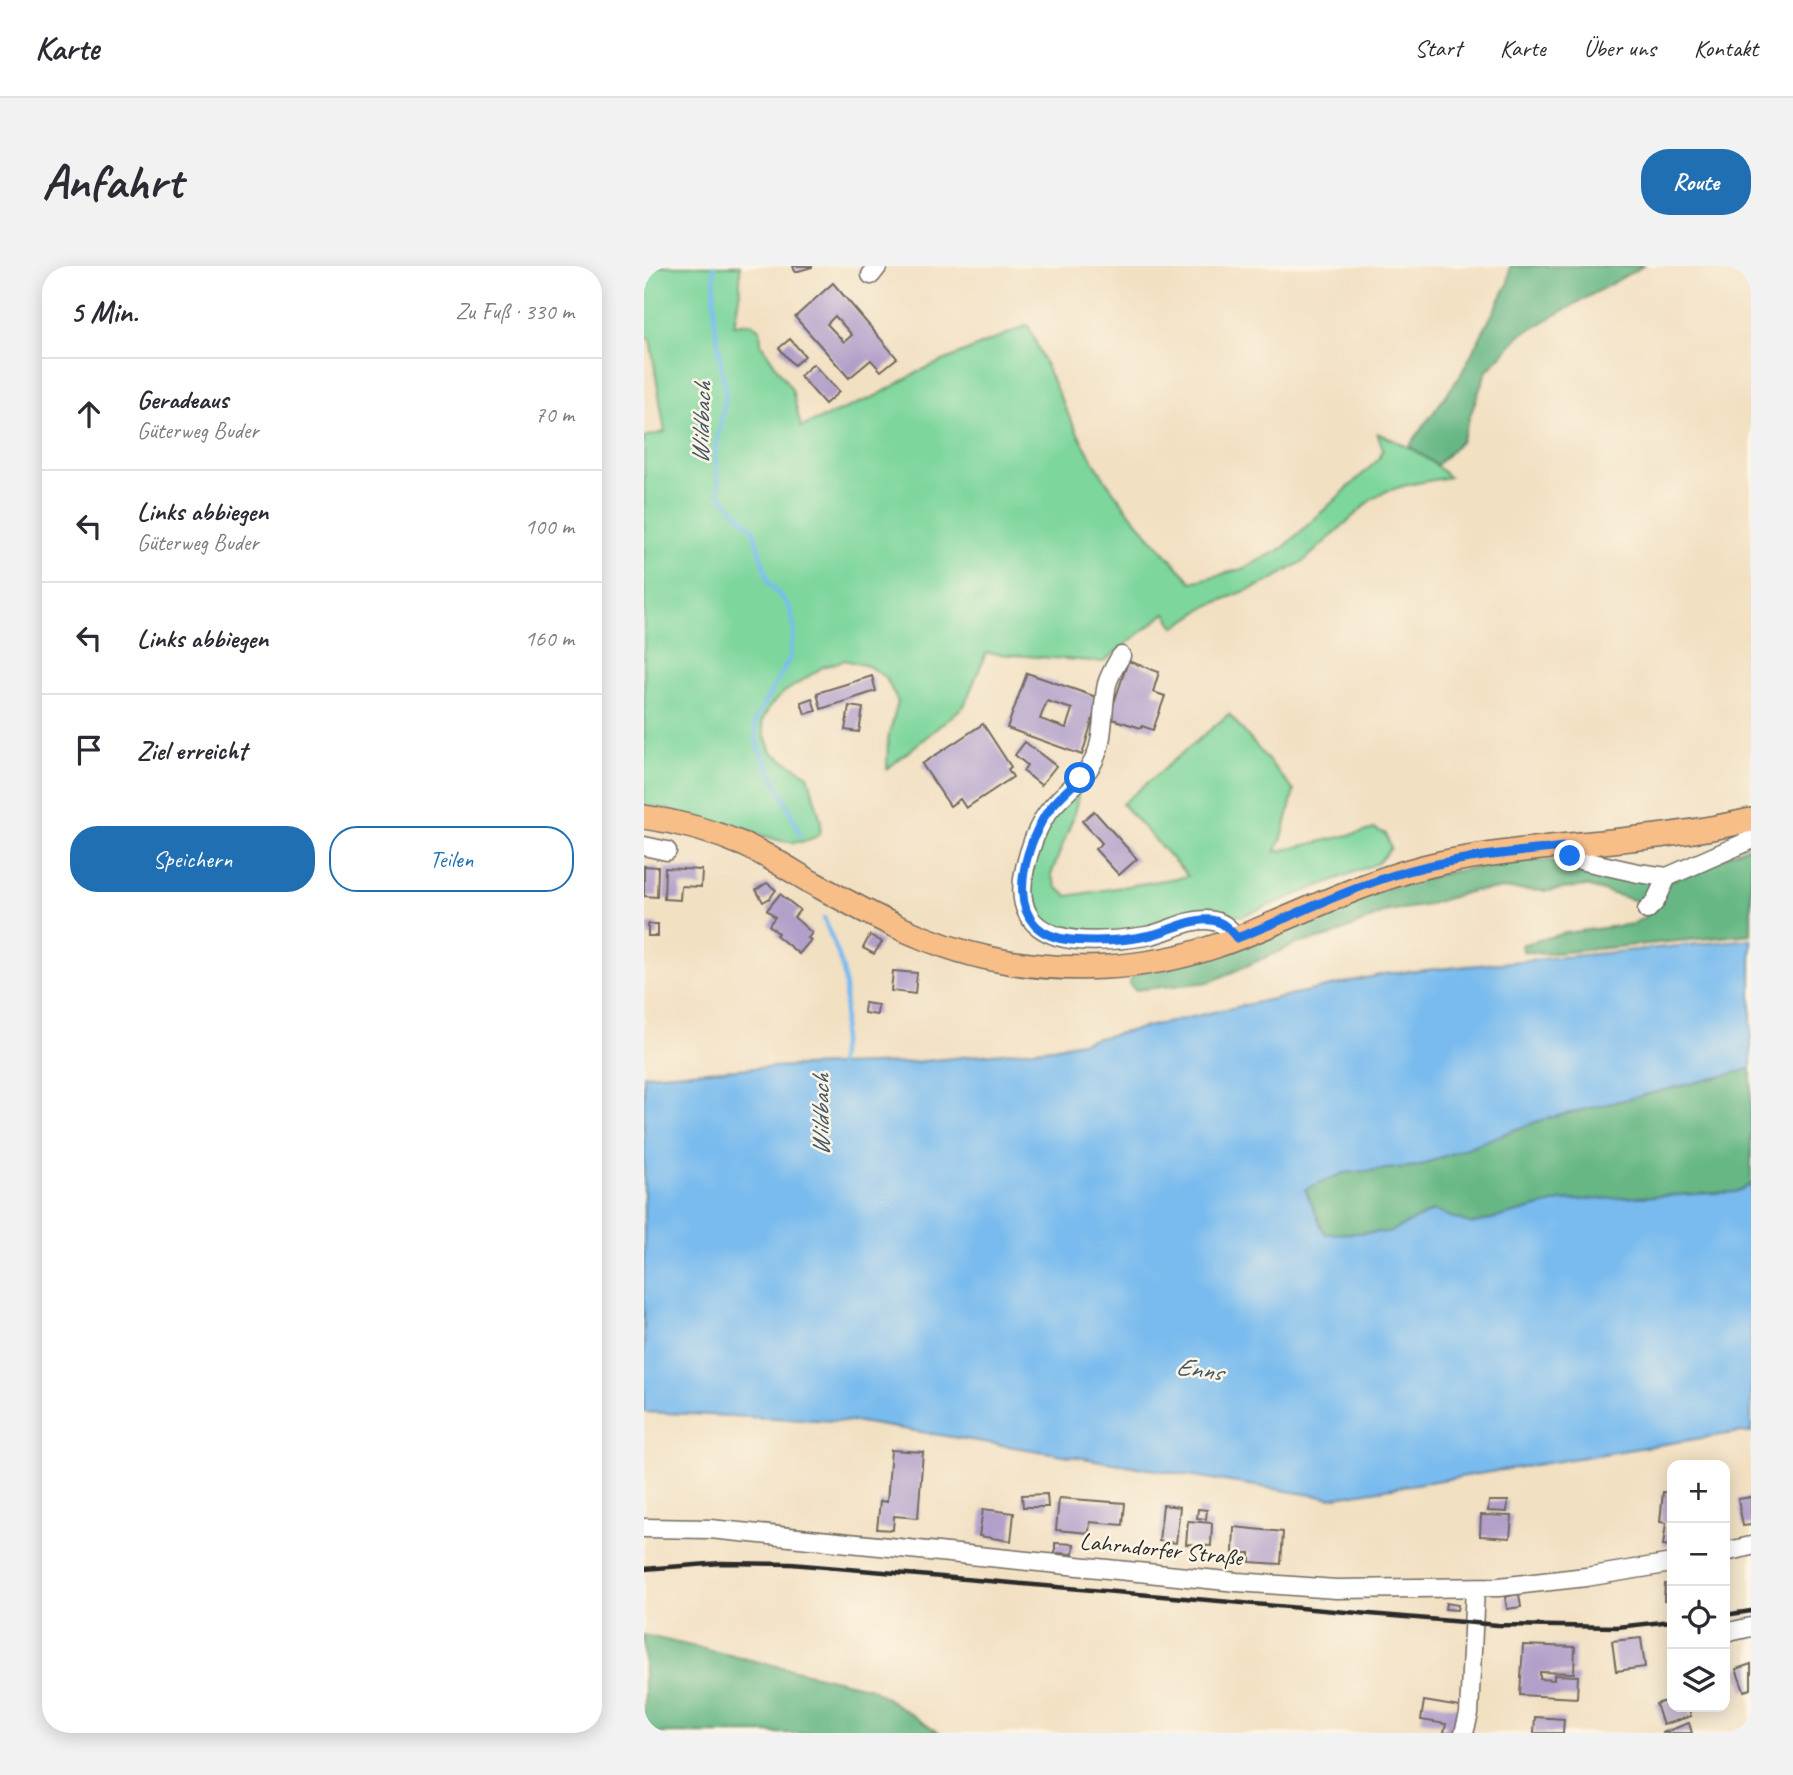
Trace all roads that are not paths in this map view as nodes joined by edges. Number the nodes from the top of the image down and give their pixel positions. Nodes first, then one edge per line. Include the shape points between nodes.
1 (1121, 656) dead end
2 (644, 817) edge
3 (1751, 820) edge
4 (1751, 840) edge
5 (644, 846) edge
6 (1564, 847) junction
7 (667, 851) dead end
8 (1667, 877) junction
9 (1647, 910) dead end
10 (1237, 938) junction
11 (644, 1528) edge
12 (1751, 1546) edge
13 (1730, 1551) edge
14 (1667, 1564) edge
15 (1475, 1588) junction
16 (1751, 1627) edge
17 (1730, 1632) edge
18 (1464, 1733) edge

1 - 10 street via 1108,682 1097,752 1090,767 1045,817 1034,840 1022,881 1027,915 1046,933 1068,939 1150,936 1203,920 1226,925
2 - 10 main road via 673,821 748,846 895,927 992,959 1103,967 1178,956
3 - 6 main road
4 - 8 street
5 - 7 street
6 - 8 street via 1575,859
6 - 10 main road via 1440,863 1392,876
8 - 9 street
11 - 15 street, Lahrndorfer Straße via 710,1529 1324,1588
12 - 13 street
14 - 15 street, Lahrndorfer Straße
15 - 18 street via 1469,1714
16 - 17 street

